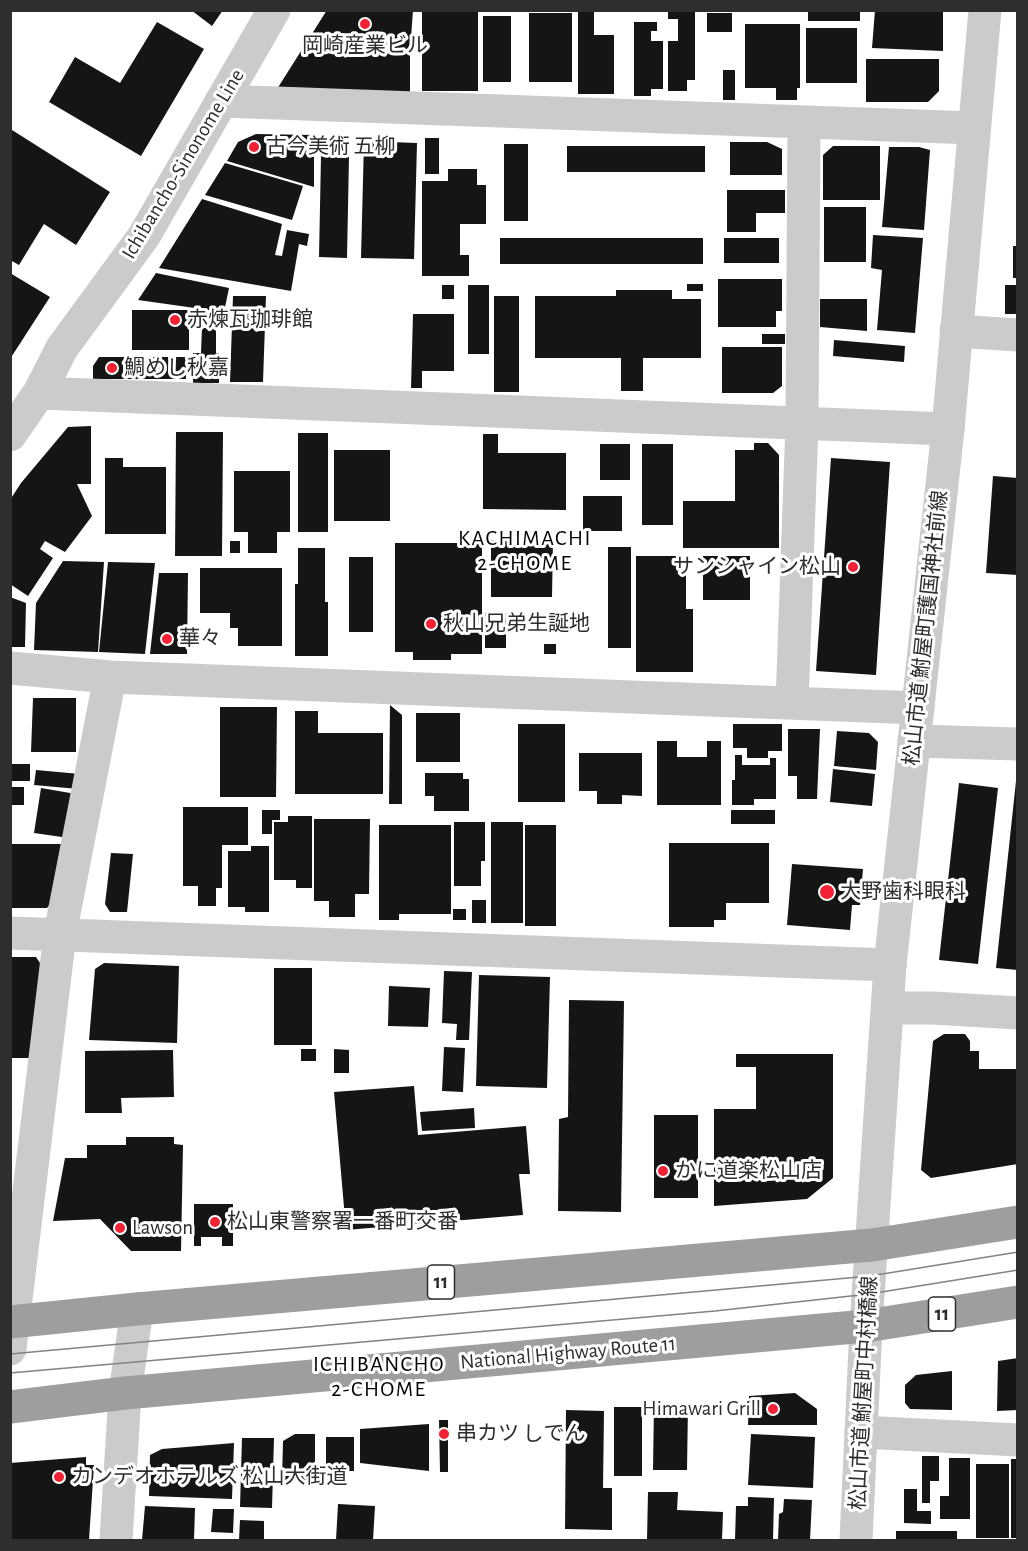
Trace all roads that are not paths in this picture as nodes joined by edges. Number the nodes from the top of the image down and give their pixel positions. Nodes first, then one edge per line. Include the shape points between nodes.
1 (274, 10) edge
2 (986, 10) edge
3 (221, 101) junction
4 (804, 122) junction
5 (974, 128) junction
6 (956, 331) junction
7 (1017, 335) edge
8 (39, 393) junction
9 (802, 423) junction
10 (948, 429) junction
11 (10, 435) edge
12 (10, 668) edge
13 (110, 677) junction
14 (792, 703) junction
15 (918, 708) junction
16 (914, 741) junction
17 (1017, 744) edge
18 (10, 933) edge
19 (60, 934) junction
20 (890, 965) junction
21 (888, 1008) junction
22 (1017, 1013) edge
23 (1017, 1222) edge
24 (872, 1245) junction
25 (1017, 1302) edge
26 (137, 1309) junction
27 (866, 1326) junction
28 (12, 1331) edge
29 (125, 1393) junction
30 (10, 1407) edge
31 (861, 1432) junction
32 (1017, 1440) edge
33 (116, 1540) edge
34 (856, 1540) edge

1 - 3 street, Ichibancho-Sinonome Line
2 - 5 street, 松山市道 鮒屋町護国神社前線
3 - 4 street
3 - 8 street, Ichibancho-Sinonome Line via 144,236 62,348
4 - 5 street
4 - 9 street
5 - 6 street, 松山市道 鮒屋町護国神社前線
6 - 7 street
6 - 10 street, 松山市道 鮒屋町護国神社前線
8 - 9 street
8 - 11 street, Ichibancho-Sinonome Line
9 - 10 street
9 - 14 street
10 - 15 street, 松山市道 鮒屋町護国神社前線
12 - 13 street
13 - 14 street
13 - 19 street
14 - 15 street
15 - 16 street, 松山市道 鮒屋町護国神社前線
16 - 17 street
16 - 20 street, 松山市道 鮒屋町護国神社前線
18 - 19 street
19 - 20 street
19 - 28 street
20 - 21 street, 松山市道 鮒屋町護国神社前線
21 - 22 street
21 - 24 street, 松山市道 鮒屋町護国神社前線
23 - 24 highway, 11
24 - 26 highway, 11
24 - 27 street, 松山市道 鮒屋町中村橋線
25 - 27 highway, National Highway Route 11 / 11
26 - 28 highway, 11
26 - 29 street
27 - 29 highway, National Highway Route 11 / 11
27 - 31 street, 松山市道 鮒屋町中村橋線
29 - 30 highway, National Highway Route 11 / 11
29 - 33 street
31 - 32 street
31 - 34 street, 松山市道 鮒屋町中村橋線

